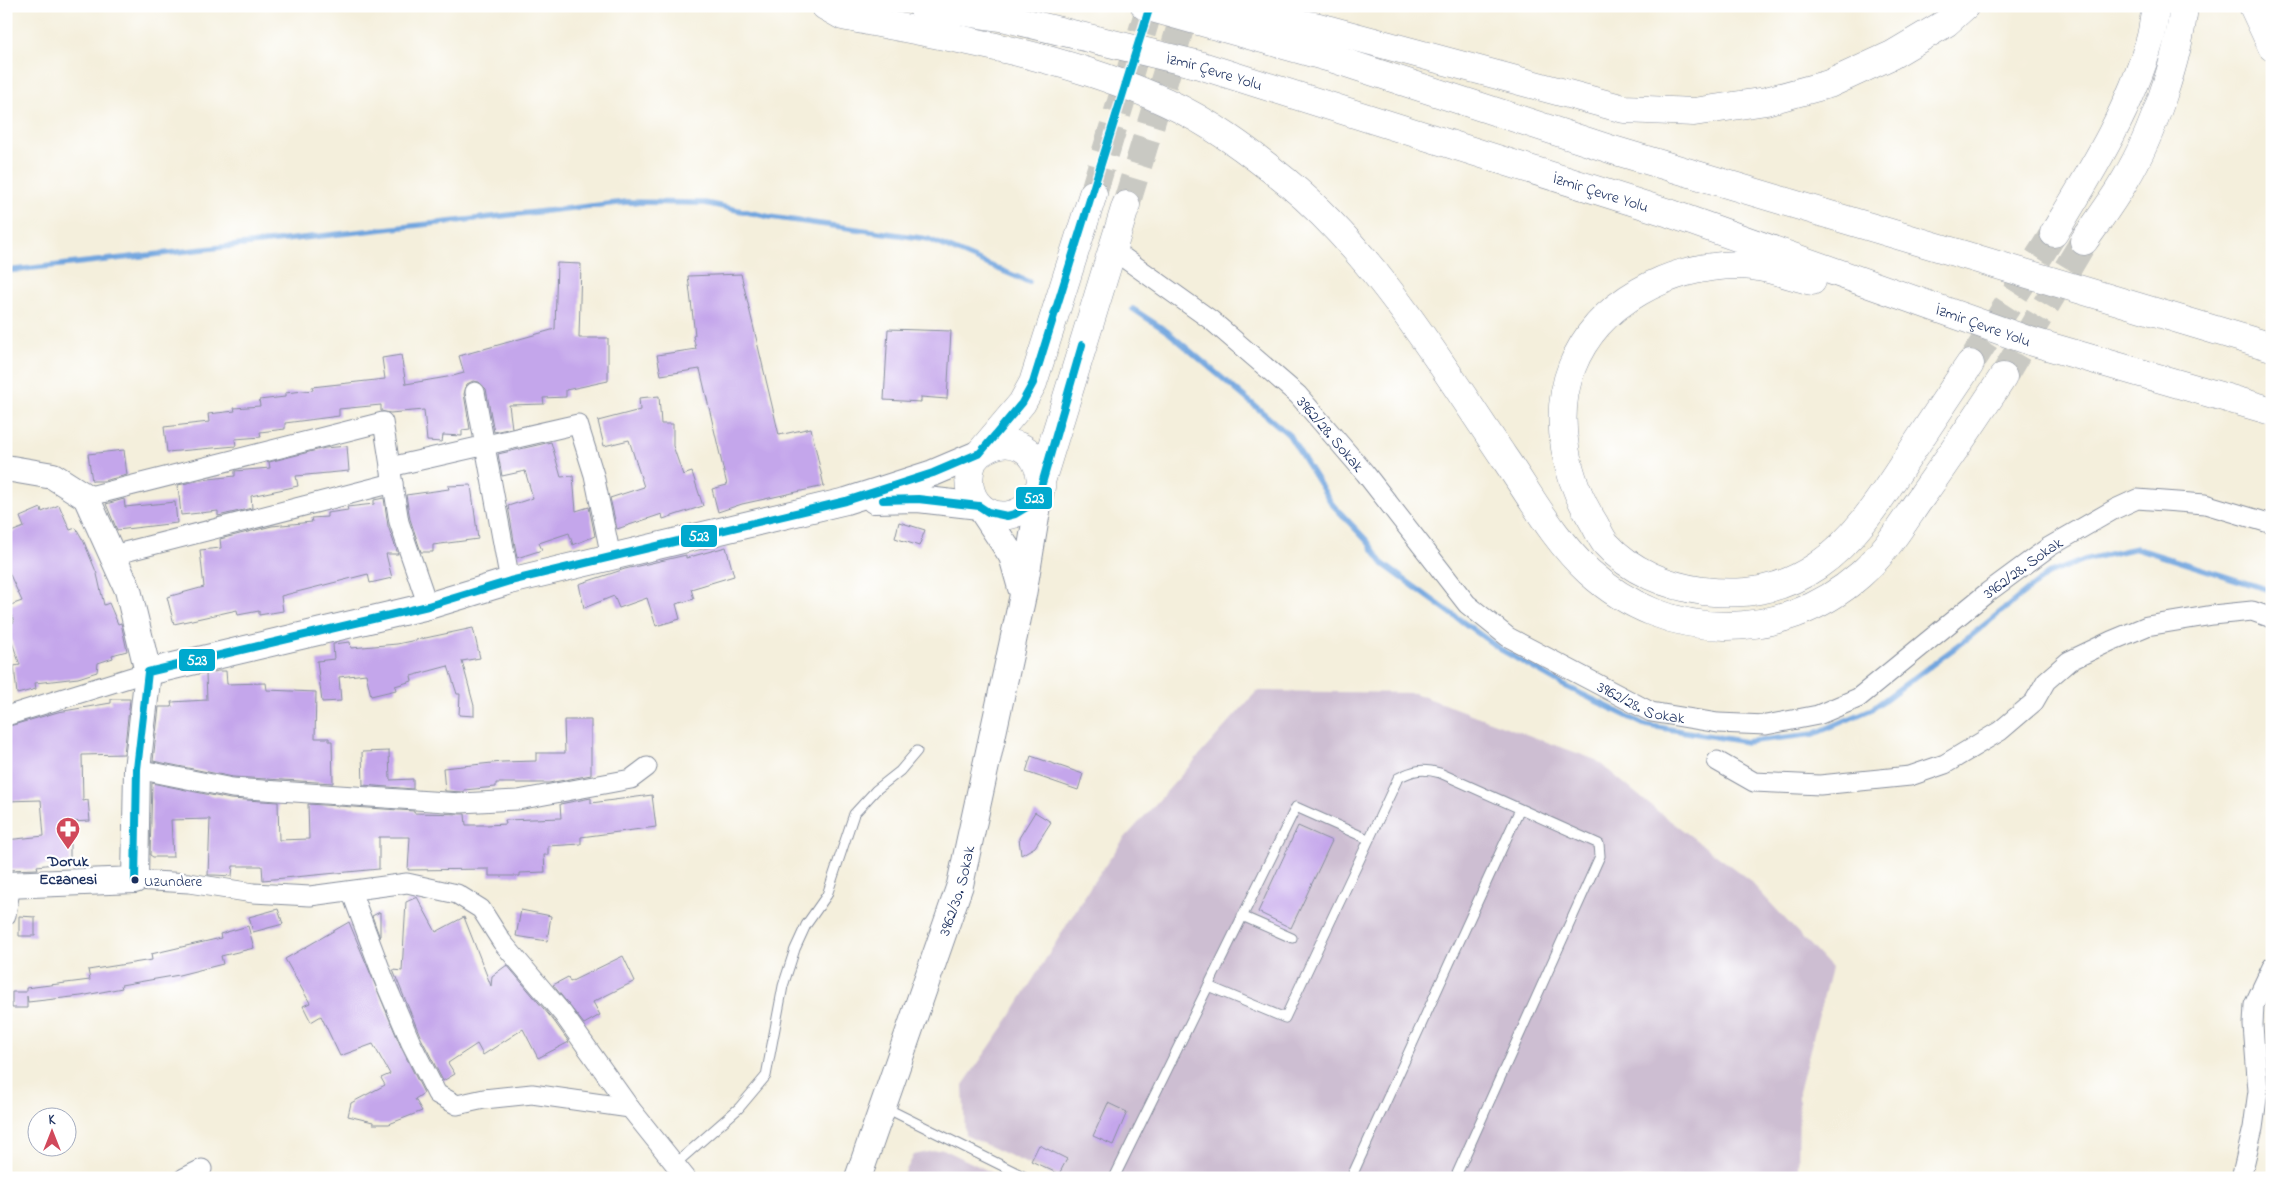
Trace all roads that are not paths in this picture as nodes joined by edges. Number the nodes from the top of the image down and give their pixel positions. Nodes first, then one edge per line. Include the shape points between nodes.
1 (826, 6) edge
2 (922, 6) edge
3 (1145, 6) edge
4 (1184, 6) edge
5 (1965, 6) edge
6 (2156, 6) edge
7 (2184, 6) edge
8 (2253, 6) edge
9 (2272, 47) edge
10 (1093, 194) tunnel mouth
11 (1126, 205) tunnel mouth
12 (2054, 233) tunnel mouth
13 (2084, 241) tunnel mouth
14 (1113, 250) junction
15 (2030, 341) junction
16 (2272, 347) edge
17 (1970, 364) tunnel mouth
18 (2003, 377) tunnel mouth
19 (475, 392) dead end
20 (2272, 411) edge
21 (486, 445) junction
22 (980, 453) junction
23 (6, 468) edge
24 (391, 475) junction
25 (1041, 487) junction
26 (86, 498) junction
27 (846, 501) junction
28 (979, 506) junction
29 (2272, 524) edge
30 (113, 555) junction
31 (612, 557) junction
32 (510, 581) junction
33 (1023, 595) junction
34 (428, 606) junction
35 (2272, 618) edge
36 (148, 672) junction
37 (6, 716) edge
38 (917, 750) dead end
39 (1718, 762) dead end
40 (647, 767) dead end
41 (137, 769) junction
42 (1520, 809) junction
43 (1368, 839) junction
44 (135, 880) junction
45 (9, 885) edge
46 (351, 890) junction
47 (6, 915) edge
48 (1242, 916) junction
49 (1292, 938) dead end
50 (2272, 967) edge
51 (1208, 986) junction
52 (884, 1107) junction
53 (630, 1108) junction
54 (202, 1169) dead end
55 (680, 1171) edge
56 (184, 1178) edge
57 (858, 1178) edge
58 (1027, 1178) edge
59 (1114, 1178) edge
60 (1351, 1178) edge
61 (1456, 1178) edge
62 (2241, 1178) edge

1 - 18 main road via 843,16 1007,49 1101,77 1171,104 1253,155 1291,185 1372,268 1407,314 1542,514 1579,562 1614,591 1666,618 1722,626 1775,621 1798,614 1838,592 1862,574 1893,537
2 - 15 main road, İzmir Çevre Yolu via 1006,18 1196,64 1669,213
3 - 16 main road via 1334,59 1612,150
4 - 5 main road via 1315,26 1624,109 1694,112 1766,101 1829,84 1892,55 1946,23
6 - 12 main road via 2150,40 2129,98 2094,168
7 - 13 main road via 2174,57 2149,130 2126,179
8 - 9 main road
10 - 22 main road via 1032,383 1022,404
11 - 14 main road
14 - 25 main road
14 - 29 street, 3962/28. Sokak via 1211,320 1298,395 1365,473 1467,604 1508,636 1651,712 1718,723 1766,725 1818,715 1858,698 1988,592 2049,547 2137,499 2205,504
15 - 17 main road via 1760,268 1738,265 1671,277 1615,307 1596,328 1572,366 1563,422 1576,490 1606,544 1643,572 1685,588 1740,593 1767,590 1794,580 1819,564 1853,533 1878,502
15 - 20 main road, İzmir Çevre Yolu
19 - 21 street
21 - 24 street
21 - 31 street via 578,424 594,475
21 - 32 street
22 - 25 main road via 988,447 1007,443 1025,449 1038,465
22 - 27 street via 933,473
22 - 28 main road via 971,467 968,483
23 - 26 street via 53,476
24 - 26 street via 382,422
24 - 30 street
24 - 34 street via 399,522
25 - 28 main road via 1028,508 1011,516 994,514
25 - 33 street, 3962/30. Sokak
26 - 30 street
27 - 28 street via 918,499
27 - 31 street
28 - 33 street via 1012,556
30 - 36 street via 128,590
31 - 32 street
32 - 34 street
33 - 52 street, 3962/30. Sokak via 960,885
34 - 36 street
35 - 39 street via 2252,611 2213,615 2147,626 2120,637 2069,661 2046,681 2034,702 2000,731 1945,764 1910,776 1820,785 1754,782
36 - 37 street
36 - 41 street
38 - 55 lane via 900,771 876,790 854,814 827,895 806,925 795,949 783,986 766,1076
40 - 41 street via 632,780 518,800 461,803 232,788
41 - 44 street
42 - 43 lane via 1440,773 1413,770 1398,778
42 - 60 lane
42 - 61 lane via 1599,844 1600,856
43 - 48 lane via 1296,808
43 - 51 lane via 1285,1018
44 - 45 street
44 - 46 street via 310,896
45 - 47 street
46 - 53 street via 407,883 457,894 481,909 502,942 563,1014
46 - 53 street via 385,982 436,1094 457,1105 532,1094
48 - 49 lane
48 - 51 lane
50 - 62 street via 2254,1005 2258,1091
51 - 59 lane
52 - 57 street, 3962/30. Sokak
52 - 58 lane
53 - 55 street
54 - 56 street

